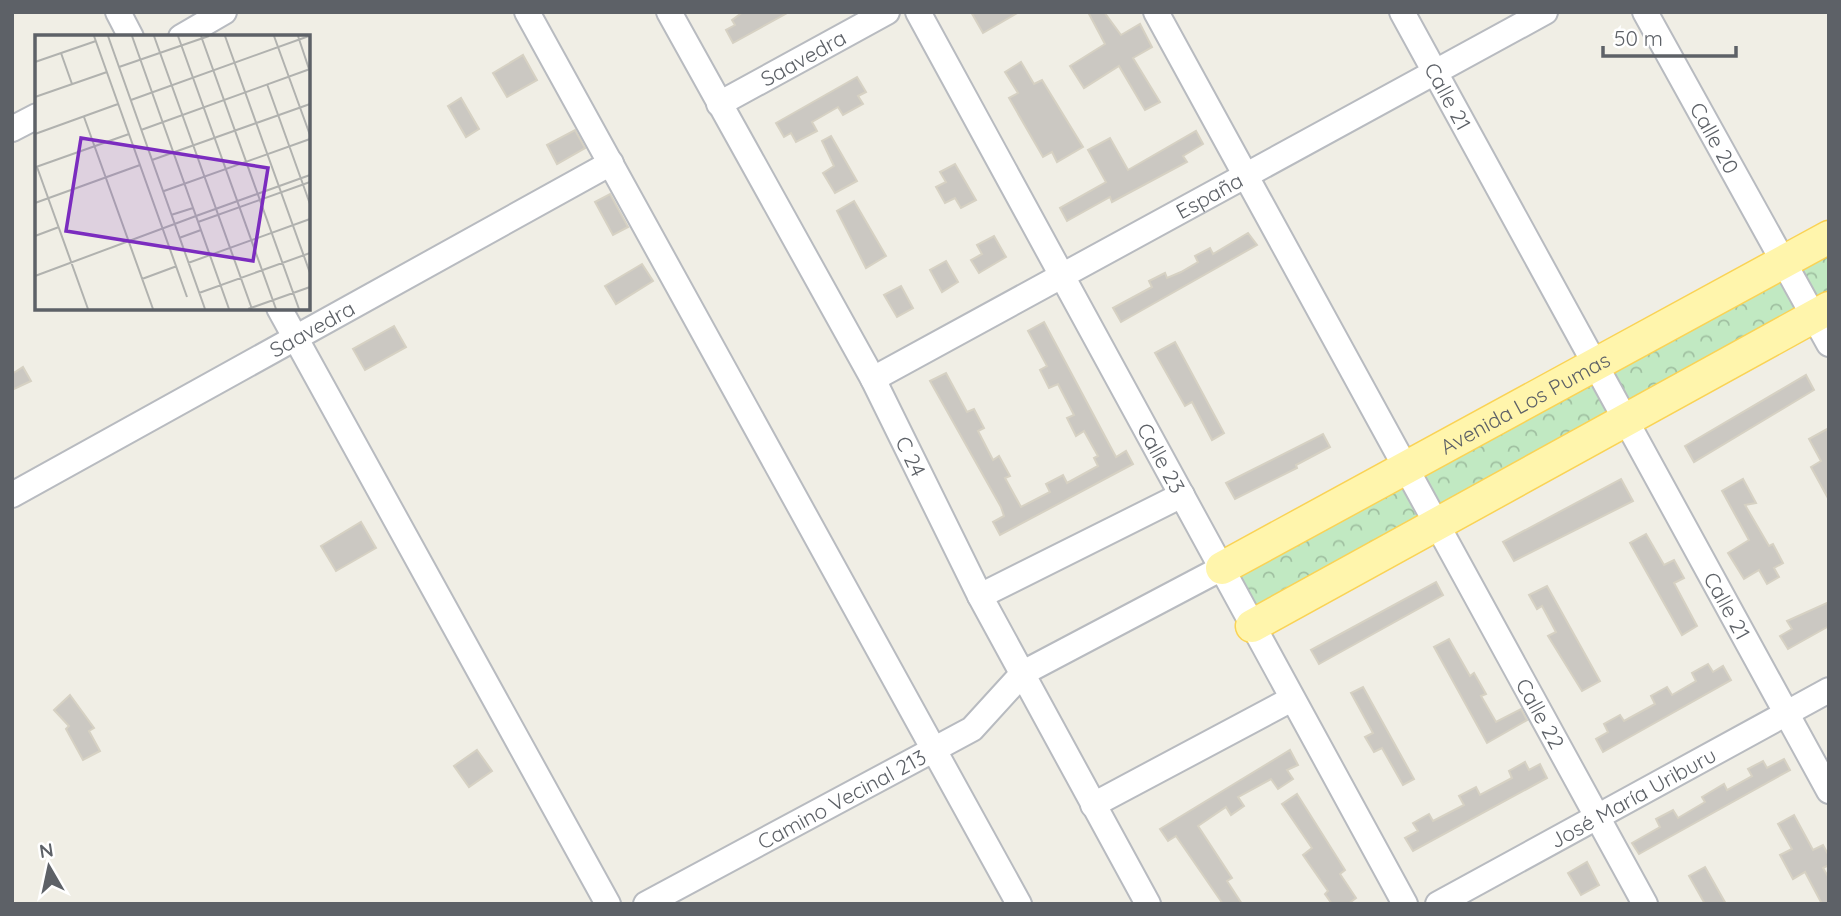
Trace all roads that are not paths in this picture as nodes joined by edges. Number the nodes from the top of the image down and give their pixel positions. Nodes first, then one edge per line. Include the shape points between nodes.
1 (118, 12) edge
2 (224, 12) edge
3 (527, 12) edge
4 (669, 12) edge
5 (887, 12) edge
6 (918, 12) edge
7 (1156, 12) edge
8 (1402, 12) edge
9 (1545, 12) edge
10 (1645, 12) edge
11 (130, 35) edge
12 (184, 35) edge
13 (1435, 72) junction
14 (719, 104) junction
15 (35, 117) edge
16 (12, 129) edge
17 (611, 163) junction
18 (1245, 176) junction
19 (1829, 237) edge
20 (1782, 262) junction
21 (1062, 276) junction
22 (280, 310) edge
23 (1821, 312) edge
24 (295, 338) junction
25 (1829, 344) edge
26 (1595, 364) junction
27 (873, 379) junction
28 (1625, 419) junction
29 (1405, 468) junction
30 (12, 495) edge
31 (1182, 495) junction
32 (1436, 523) junction
33 (1222, 568) junction
34 (980, 596) junction
35 (1252, 626) junction
36 (1023, 673) junction
37 (1829, 690) edge
38 (1292, 699) junction
39 (1786, 713) junction
40 (936, 750) junction
41 (1829, 791) edge
42 (1093, 805) junction
43 (1597, 817) junction
44 (608, 904) edge
45 (646, 904) edge
46 (1019, 904) edge
47 (1148, 904) edge
48 (1405, 904) edge
49 (1438, 904) edge
50 (1644, 904) edge

1 - 11 street
2 - 12 street
3 - 17 street
4 - 14 street, C 24
5 - 14 street, Saavedra
6 - 21 street, Calle 23
7 - 18 street, Calle 22
8 - 13 street, Calle 21
9 - 13 street, España
10 - 20 street, Calle 20
13 - 18 street, España
13 - 26 street, Calle 21
14 - 27 street, C 24
15 - 16 street
17 - 24 street, Saavedra
17 - 40 street
18 - 21 street, España
18 - 29 street, Calle 22
19 - 20 main road, Avenida Los Pumas
20 - 23 street, Calle 20
20 - 26 main road, Avenida Los Pumas
21 - 27 street, España
21 - 31 street, Calle 23
22 - 24 street
23 - 25 street
23 - 28 main road
24 - 30 street, Saavedra
24 - 44 street
26 - 28 street, Calle 21
26 - 29 main road, Avenida Los Pumas
27 - 34 street, C 24
28 - 32 main road
28 - 39 street, Calle 21
29 - 32 street, Calle 22
29 - 33 main road, Avenida Los Pumas
31 - 33 street, Calle 23
31 - 34 street
32 - 35 main road
32 - 43 street, Calle 22
33 - 35 street, Calle 23
33 - 36 street, Camino Vecinal 213
34 - 36 street, C 24
35 - 38 street, Calle 23
36 - 40 street, Camino Vecinal 213 via 972,729
36 - 42 street, C 24
37 - 39 street, José María Uriburu
38 - 42 street
38 - 48 street, Calle 23
39 - 41 street, Calle 21
39 - 43 street, José María Uriburu
40 - 45 street, Camino Vecinal 213
40 - 46 street
42 - 47 street, C 24
43 - 49 street, José María Uriburu
43 - 50 street, Calle 22

